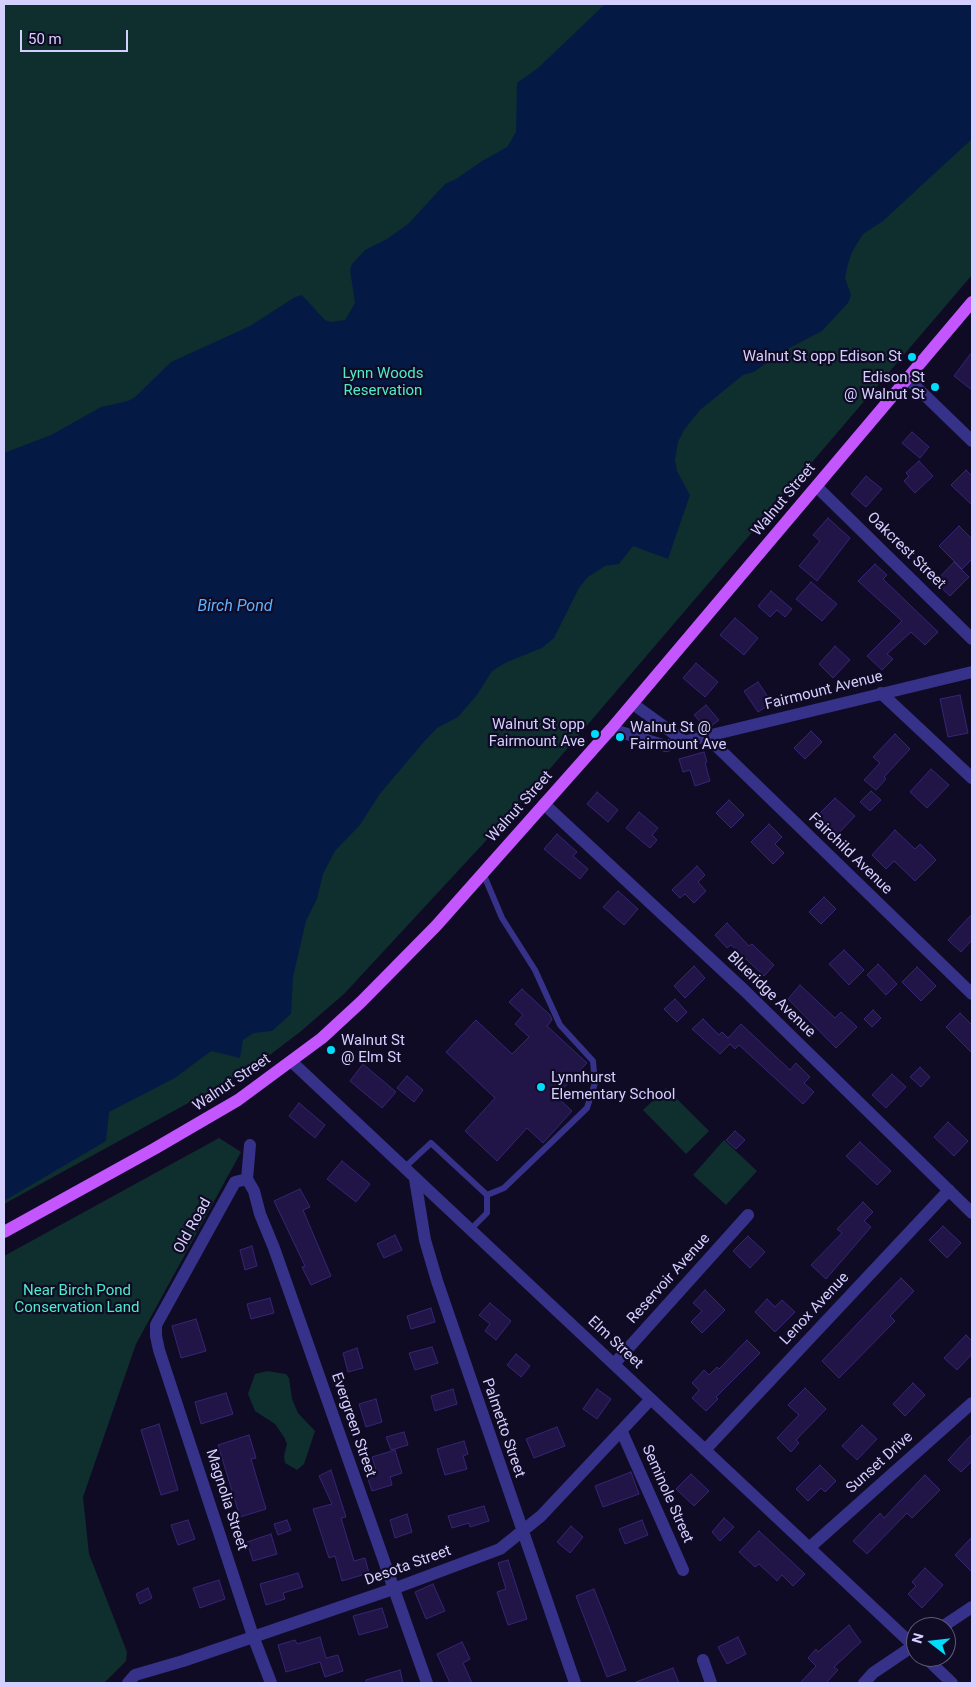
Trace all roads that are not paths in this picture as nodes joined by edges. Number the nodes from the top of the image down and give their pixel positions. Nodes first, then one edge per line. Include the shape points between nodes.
1 (972, 302) edge
2 (908, 379) junction
3 (972, 441) edge
4 (817, 487) junction
5 (972, 639) edge
6 (972, 672) edge
7 (882, 693) junction
8 (633, 704) junction
9 (611, 729) junction
10 (706, 736) junction
11 (684, 741) junction
12 (972, 778) edge
13 (544, 804) junction
14 (482, 873) junction
15 (972, 994) edge
16 (292, 1062) junction
17 (250, 1145) dead end
18 (404, 1169) junction
19 (415, 1179) junction
20 (247, 1180) junction
21 (950, 1190) junction
22 (488, 1195) junction
23 (972, 1212) edge
24 (748, 1215) dead end
25 (470, 1230) junction
26 (4, 1232) edge
27 (156, 1325) joint
28 (614, 1364) junction
29 (651, 1400) junction
30 (972, 1403) edge
31 (622, 1432) junction
32 (705, 1450) junction
33 (523, 1532) junction
34 (809, 1548) junction
35 (683, 1570) dead end
36 (394, 1590) junction
37 (972, 1607) edge
38 (956, 1618) edge
39 (253, 1636) junction
40 (906, 1638) edge
41 (906, 1652) edge
42 (704, 1660) dead end
43 (935, 1667) edge
44 (128, 1683) edge
45 (271, 1683) edge
46 (427, 1683) edge
47 (575, 1683) edge
48 (711, 1683) edge
49 (864, 1683) edge
50 (952, 1683) edge

1 - 2 main road, Walnut Street
2 - 3 street
2 - 4 main road, Walnut Street
4 - 5 street, Oakcrest Street
4 - 8 main road, Walnut Street
6 - 7 street, Fairmount Avenue
7 - 10 street, Fairmount Avenue
7 - 12 street
8 - 9 main road, Walnut Street
8 - 11 street
9 - 11 street, Fairmount Avenue via 666,746
9 - 13 main road, Walnut Street
10 - 11 street, Fairmount Avenue
10 - 15 street, Fairchild Avenue
13 - 14 main road, Walnut Street
13 - 21 street, Blueridge Avenue via 741,987
14 - 16 main road, Walnut Street via 382,982
14 - 22 lane via 502,918 535,970 560,1025 593,1061 595,1083 587,1108 504,1188
16 - 18 street, Elm Street
16 - 26 main road, Walnut Street via 212,1116
17 - 20 street
18 - 19 street, Elm Street
18 - 22 lane via 431,1143
19 - 25 street, Elm Street
19 - 33 street, Palmetto Street via 425,1240 436,1281
20 - 27 street, Old Road via 235,1182
20 - 36 street, Evergreen Street via 254,1191
21 - 23 street, Blueridge Avenue
21 - 32 street, Lenox Avenue
22 - 25 lane via 487,1213
24 - 28 street, Reservoir Avenue
25 - 28 street, Elm Street
27 - 39 street, Magnolia Street via 159,1350
28 - 29 street, Elm Street
29 - 31 street, Desota Street
29 - 32 street, Elm Street
30 - 34 street, Sunset Drive
31 - 33 street, Desota Street
31 - 35 street, Seminole Street
32 - 34 street, Elm Street
33 - 36 street, Desota Street via 500,1549
33 - 47 street, Palmetto Street
34 - 40 street, Elm Street
36 - 39 street, Desota Street
36 - 46 street, Evergreen Street
37 - 38 street
39 - 44 street, Desota Street via 135,1675
39 - 45 street, Magnolia Street
41 - 49 street via 873,1673
42 - 48 street
43 - 50 street

